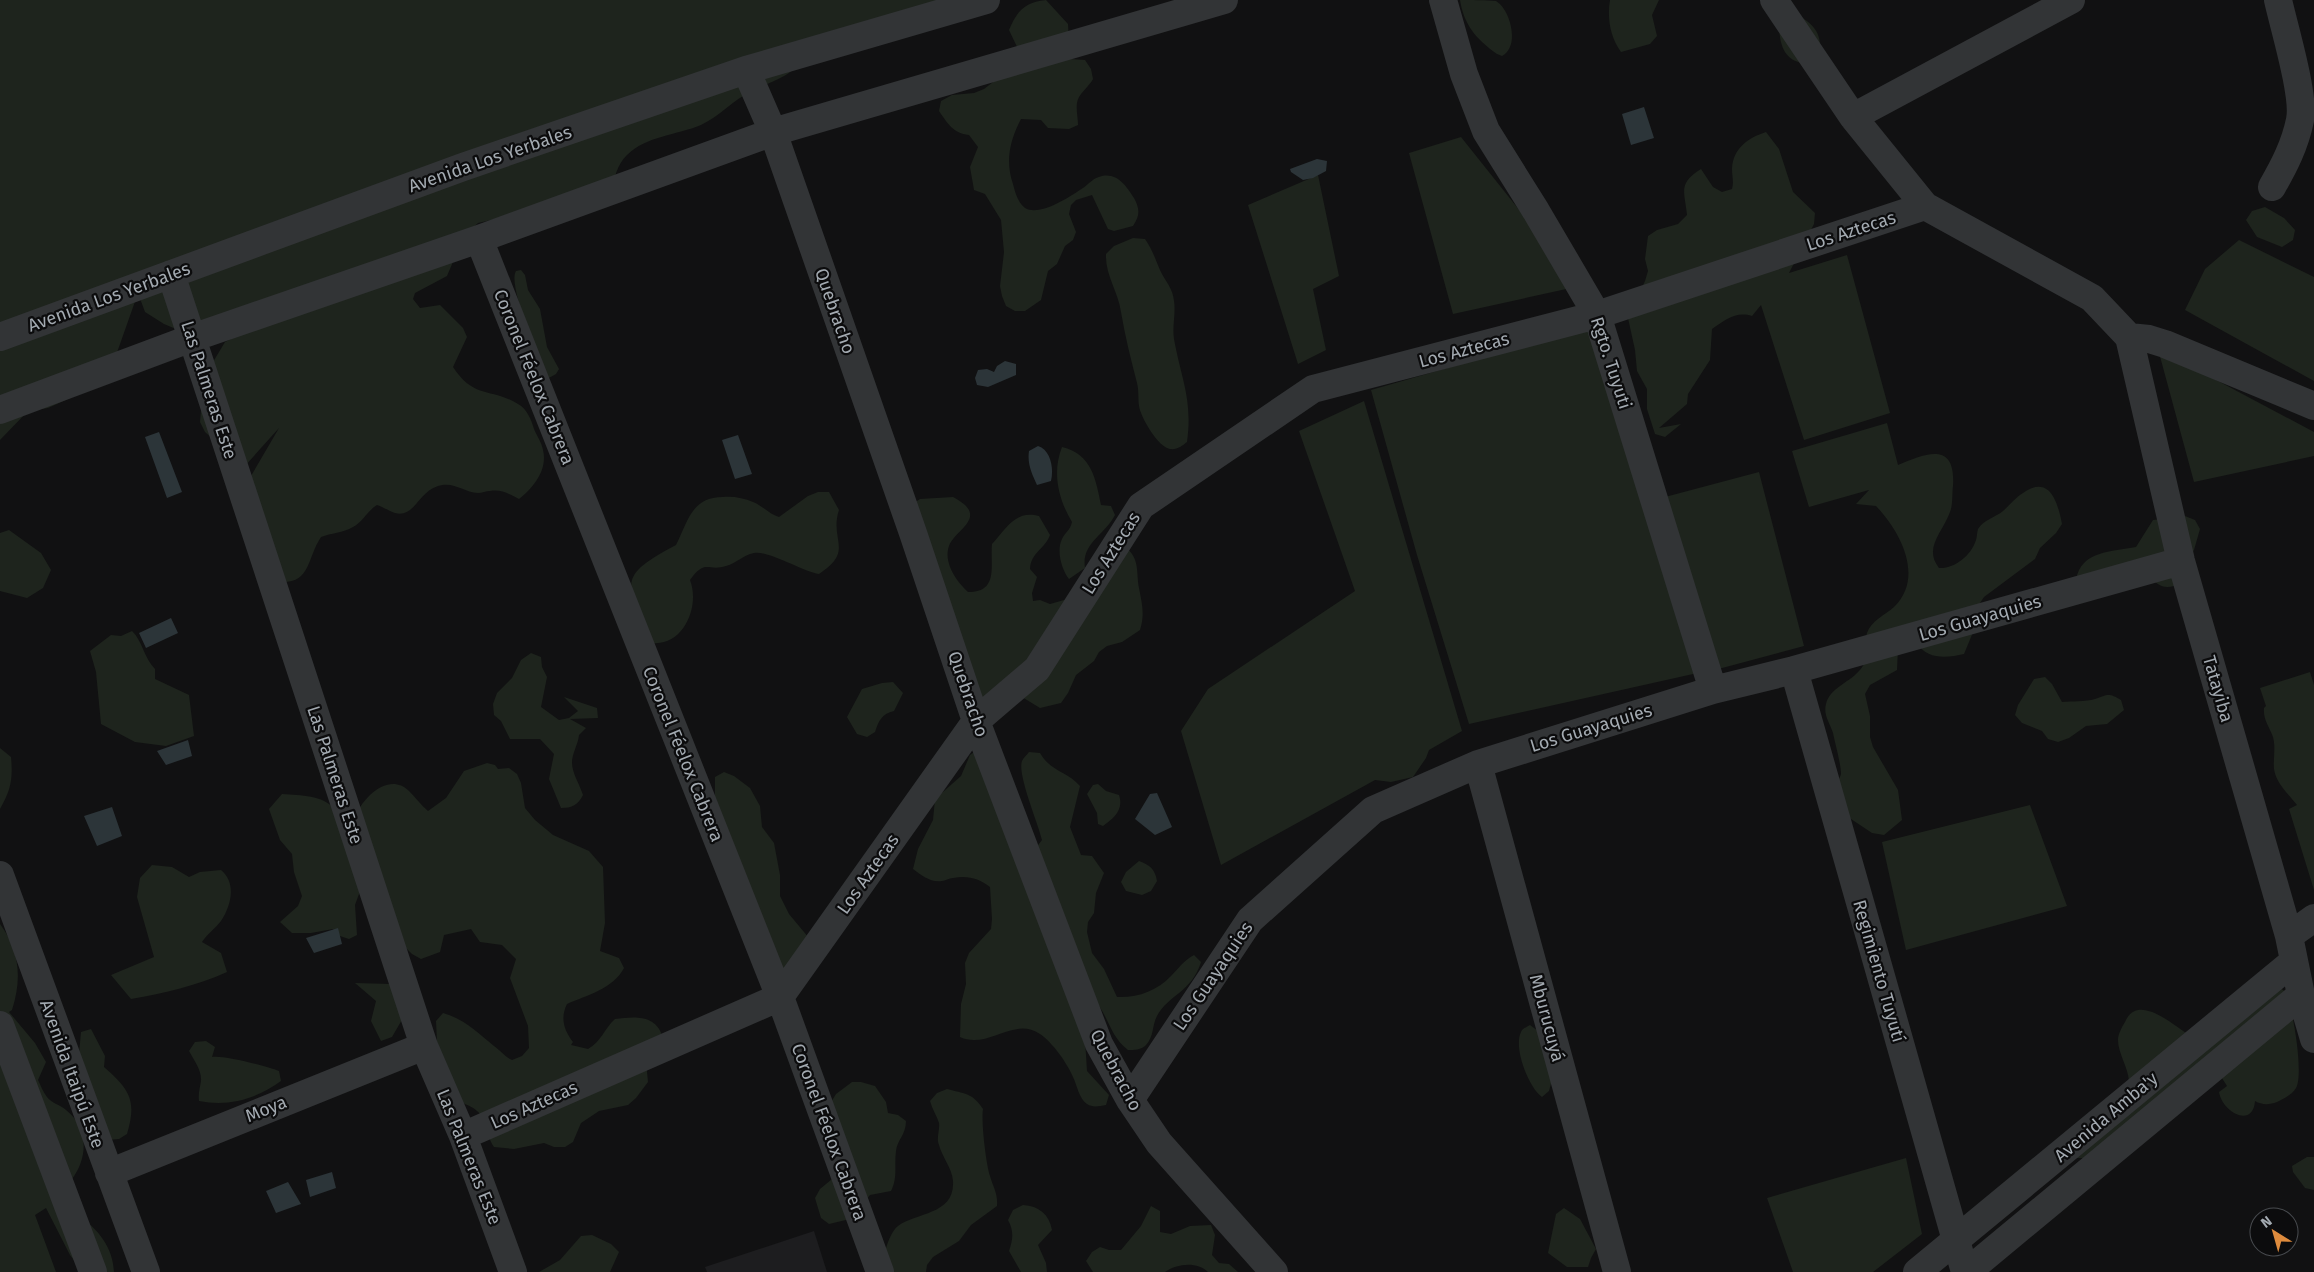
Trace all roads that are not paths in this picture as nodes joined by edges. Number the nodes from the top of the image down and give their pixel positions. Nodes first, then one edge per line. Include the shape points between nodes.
1 (986, 0) edge
2 (1224, 0) edge
3 (1443, 0) edge
4 (1774, 0) edge
5 (2071, 0) edge
6 (2278, 0) edge
7 (746, 70) junction
8 (1854, 117) junction
9 (772, 132) junction
10 (2272, 187) dead end
11 (1925, 206) junction
12 (479, 239) junction
13 (170, 274) junction
14 (1597, 315) junction
15 (0, 337) edge
16 (2129, 337) junction
17 (192, 338) junction
18 (2314, 406) edge
19 (0, 410) edge
20 (2181, 561) junction
21 (1794, 670) junction
22 (1713, 690) junction
23 (976, 721) junction
24 (1478, 764) junction
25 (0, 875) edge
26 (2314, 918) edge
27 (2292, 948) junction
28 (2301, 995) junction
29 (780, 997) junction
30 (0, 1025) edge
31 (2314, 1039) edge
32 (424, 1046) junction
33 (1130, 1100) junction
34 (462, 1136) junction
35 (109, 1173) junction
36 (1956, 1241) junction
37 (93, 1272) edge
38 (146, 1272) edge
39 (513, 1272) edge
40 (880, 1272) edge
41 (1274, 1272) edge
42 (1617, 1272) edge
43 (1917, 1272) edge
44 (1966, 1272) edge

1 - 7 street, Avenida Los Yerbales
2 - 9 street
3 - 14 street, Rgto. Tuyuti via 1464,74 1486,131
4 - 8 street
5 - 8 street
6 - 10 street via 2298,87 2301,118 2289,157
7 - 9 street, Quebracho
7 - 13 street, Avenida Los Yerbales
8 - 11 street
9 - 12 street
9 - 23 street, Quebracho
11 - 14 street, Los Aztecas
11 - 16 street via 2092,298
12 - 17 street
12 - 29 street, Coronel Féelox Cabrera
13 - 15 street, Avenida Los Yerbales
13 - 17 street, Las Palmeras Este
14 - 22 street, Rgto. Tuyuti
14 - 23 street, Los Aztecas via 1313,389 1141,506 1037,670
16 - 18 street via 2165,344
16 - 20 street, Tatayiba
17 - 19 street
17 - 32 street, Las Palmeras Este
20 - 21 street, Los Guayaquies
20 - 27 street, Tatayiba
21 - 22 street, Los Guayaquies
21 - 36 street, Regimiento Tuyutí
22 - 24 street, Los Guayaquies
23 - 29 street, Los Aztecas
23 - 33 street, Quebracho via 1099,1044
24 - 33 street, Los Guayaquies via 1374,810 1250,920
24 - 42 street, Mburucuyá
25 - 35 street, Avenida Itaipú Este
26 - 27 street, Avenida Amba'y
27 - 28 street, Tatayiba
27 - 36 street, Avenida Amba'y
28 - 31 street, Tatayiba
28 - 44 street, Avenida Amba'y
29 - 34 street, Los Aztecas
29 - 40 street, Coronel Féelox Cabrera
30 - 37 street
32 - 34 street, Las Palmeras Este
32 - 35 street, Moya
33 - 41 street, Quebracho via 1159,1143
34 - 39 street, Las Palmeras Este
35 - 38 street, Avenida Itaipú Este
36 - 43 street, Avenida Amba'y
36 - 44 street, Regimiento Tuyutí

